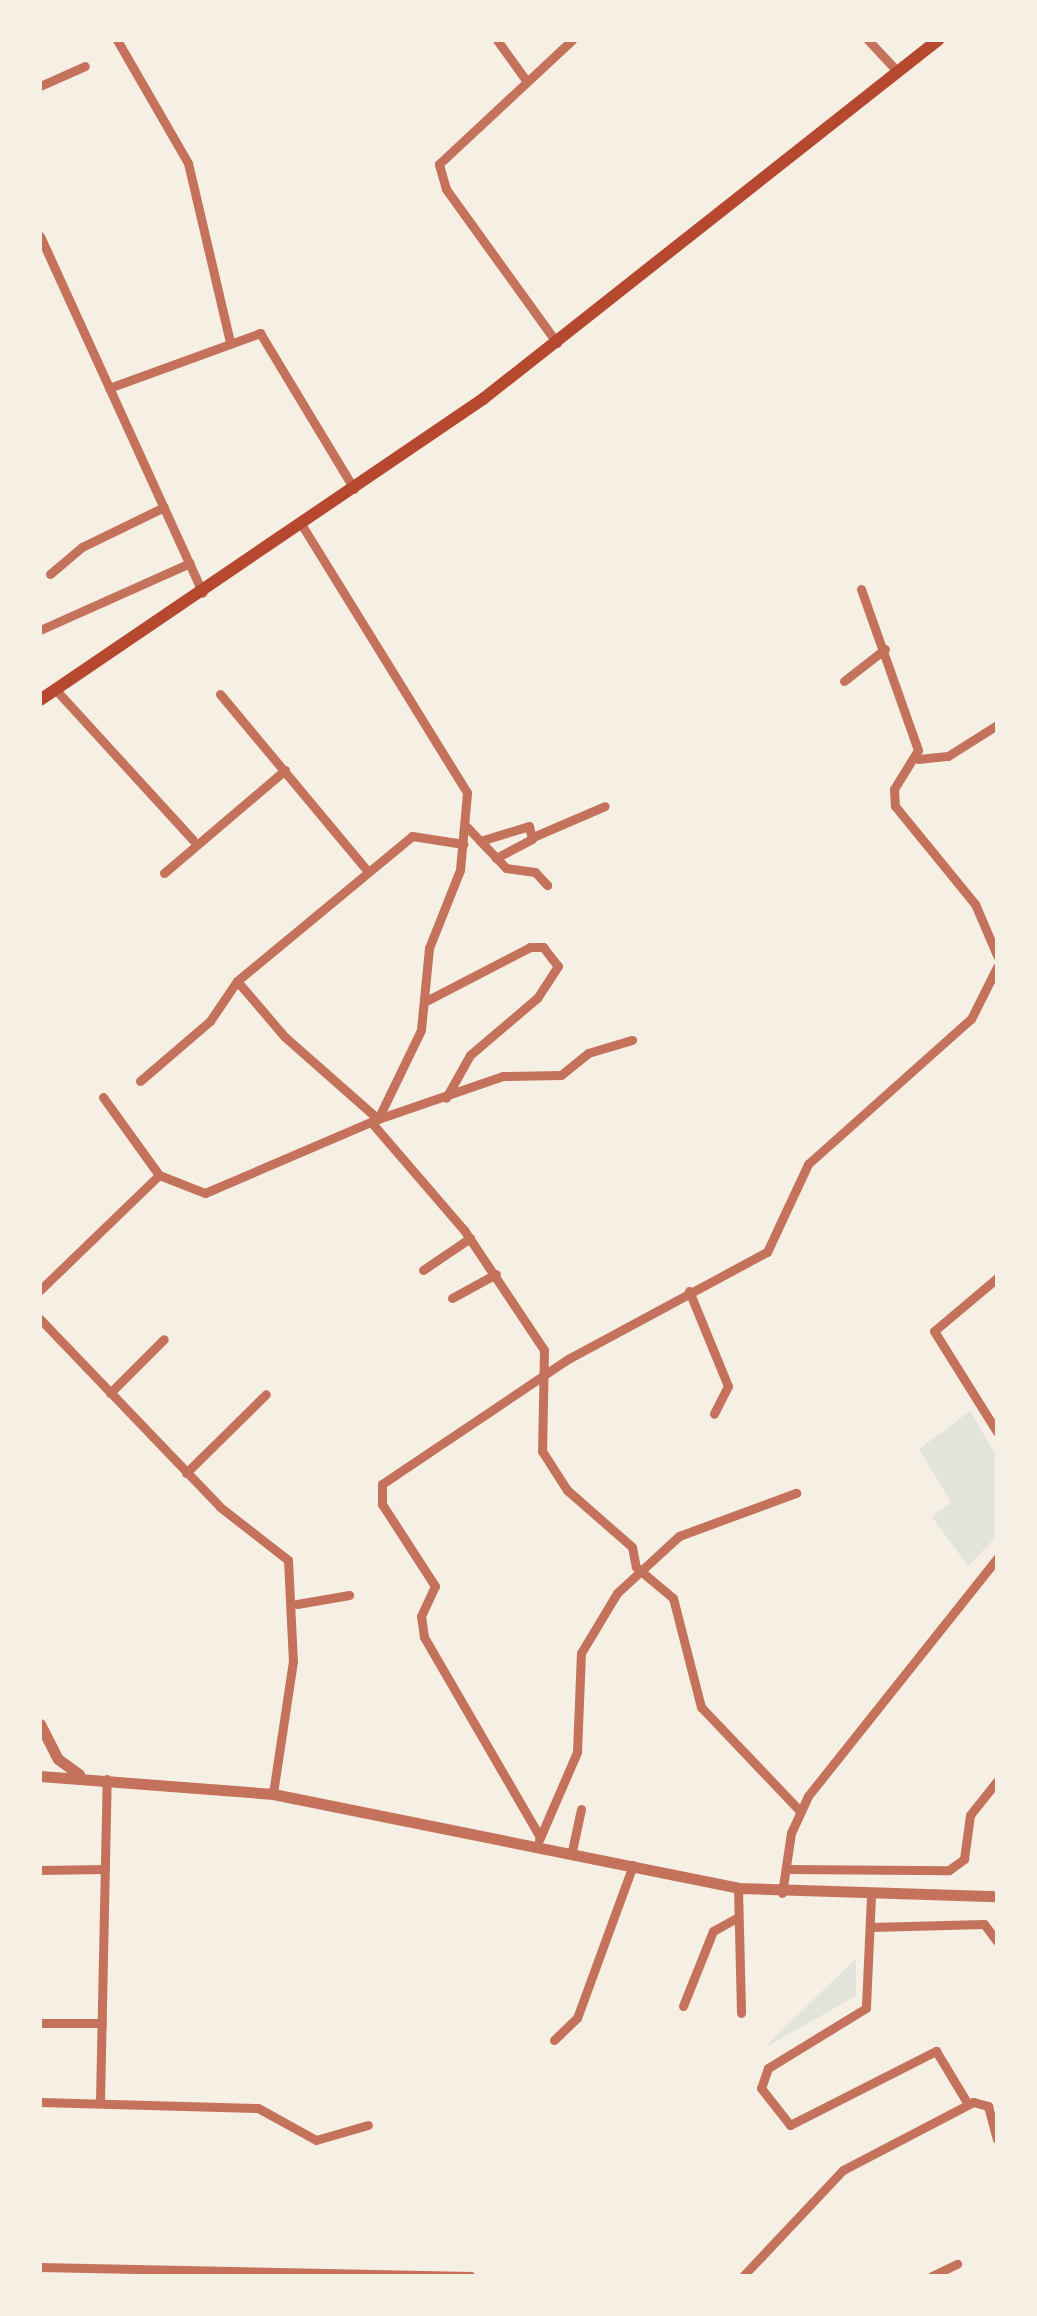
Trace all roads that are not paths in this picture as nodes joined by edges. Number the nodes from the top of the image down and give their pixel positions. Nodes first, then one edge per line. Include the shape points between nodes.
1 (117, 40) edge
2 (497, 40) edge
3 (572, 40) edge
4 (868, 40) edge
5 (938, 40) edge
6 (85, 66) dead end
7 (897, 71) junction
8 (526, 80) junction
9 (40, 86) edge
10 (40, 236) edge
11 (238, 338) junction
12 (557, 343) junction
13 (109, 388) junction
14 (356, 491) junction
15 (164, 507) junction
16 (302, 526) junction
17 (190, 563) junction
18 (50, 574) dead end
19 (861, 589) dead end
20 (203, 592) junction
21 (40, 630) edge
22 (885, 649) junction
23 (844, 681) dead end
24 (56, 690) junction
25 (220, 694) dead end
26 (40, 700) edge
27 (997, 725) edge
28 (918, 759) junction
29 (285, 770) junction
30 (605, 806) dead end
31 (466, 826) junction
32 (533, 837) junction
33 (193, 840) junction
34 (480, 841) junction
35 (464, 844) junction
36 (496, 858) junction
37 (366, 869) junction
38 (164, 873) dead end
39 (547, 885) dead end
40 (993, 921) edge
41 (997, 955) edge
42 (997, 967) edge
43 (237, 981) junction
44 (426, 1002) junction
45 (632, 1040) dead end
46 (140, 1081) dead end
47 (103, 1096) dead end
48 (446, 1098) junction
49 (375, 1120) junction
50 (159, 1175) junction
51 (470, 1238) junction
52 (423, 1270) dead end
53 (496, 1274) junction
54 (997, 1278) edge
55 (40, 1290) edge
56 (689, 1291) junction
57 (452, 1298) dead end
58 (40, 1319) edge
59 (164, 1339) dead end
60 (550, 1370) junction
61 (110, 1393) junction
62 (266, 1394) dead end
63 (714, 1414) dead end
64 (997, 1432) edge
65 (186, 1473) junction
66 (796, 1492) dead end
67 (997, 1558) edge
68 (636, 1566) junction
69 (349, 1595) dead end
70 (297, 1604) junction
71 (40, 1724) edge
72 (40, 1776) edge
73 (84, 1777) junction
74 (107, 1779) junction
75 (997, 1781) edge
76 (274, 1794) junction
77 (581, 1809) dead end
78 (799, 1810) junction
79 (539, 1841) junction
80 (572, 1851) junction
81 (633, 1864) junction
82 (105, 1869) junction
83 (786, 1869) junction
84 (40, 1870) edge
85 (738, 1888) junction
86 (782, 1893) junction
87 (871, 1896) junction
88 (997, 1896) edge
89 (736, 1919) junction
90 (871, 1927) junction
91 (997, 1941) edge
92 (682, 2006) dead end
93 (741, 2013) dead end
94 (40, 2023) edge
95 (102, 2023) junction
96 (554, 2040) dead end
97 (100, 2101) junction
98 (40, 2102) edge
99 (968, 2104) junction
100 (368, 2125) dead end
101 (997, 2139) edge
102 (957, 2264) dead end
103 (40, 2267) edge
104 (67, 2272) edge
105 (471, 2276) edge
106 (743, 2276) edge
107 (932, 2276) edge

1 - 11 street via 188,163
2 - 8 street
3 - 8 street
4 - 7 street
5 - 7 main road
6 - 9 street
7 - 12 main road
8 - 12 street via 455,142 439,175
10 - 13 street
11 - 13 street
11 - 14 street via 266,339 272,365
12 - 14 main road
13 - 15 street
14 - 16 main road
15 - 17 street
15 - 18 street via 82,546
16 - 20 main road
16 - 31 street via 461,780
17 - 20 street
17 - 21 street
19 - 22 street
20 - 24 main road
22 - 23 street
22 - 28 street
24 - 26 main road
24 - 33 street
25 - 29 street
27 - 28 street via 948,756
28 - 40 street via 894,789 895,806
29 - 33 street
29 - 37 street
30 - 32 street
31 - 34 street
31 - 35 street
32 - 34 street via 526,825
32 - 36 street
33 - 38 street
34 - 36 street
35 - 37 street via 412,836
35 - 44 street via 429,948
36 - 39 street
37 - 43 street
40 - 41 street
42 - 56 street via 971,1019 808,1164 775,1245
43 - 46 street via 210,1020
43 - 49 street via 284,1036
44 - 48 street via 530,947 543,947 558,966 537,998 470,1055
44 - 49 street via 408,1070
45 - 48 street via 588,1053 561,1075 502,1076
47 - 50 street
48 - 49 street
49 - 50 street via 205,1192
49 - 51 street
50 - 55 street
51 - 52 street
51 - 53 street
53 - 57 street
53 - 60 street
54 - 64 street via 934,1326
56 - 60 street
56 - 63 street via 728,1386
58 - 61 street
59 - 61 street
60 - 68 street via 542,1451 567,1490 632,1546
60 - 79 street via 379,1490 435,1586 421,1616 424,1637
61 - 65 street
62 - 65 street
65 - 70 street via 235,1521 281,1547
66 - 68 street via 692,1529
67 - 78 street
68 - 78 street via 674,1598 701,1708
68 - 79 street via 581,1653 576,1752
69 - 70 street
70 - 76 street
71 - 73 street via 58,1759
72 - 73 street
73 - 74 street
74 - 76 street
74 - 82 street
75 - 83 street via 976,1804 964,1859 950,1870
76 - 79 street
77 - 80 street
78 - 83 street
79 - 80 street
80 - 81 street
81 - 85 street
81 - 96 street via 578,2018
82 - 84 street
82 - 95 street
83 - 86 street
85 - 86 street
85 - 89 street
86 - 87 street
87 - 88 street
87 - 90 street
89 - 92 street via 714,1931
89 - 93 street
90 - 91 street via 984,1924
90 - 99 street via 861,2016 760,2077 776,2118 790,2125 936,2051
94 - 95 street
95 - 97 street
97 - 98 street
97 - 100 street via 258,2108 316,2140
99 - 101 street via 988,2106
99 - 106 street via 832,2177
102 - 107 street
103 - 104 street
104 - 105 street

